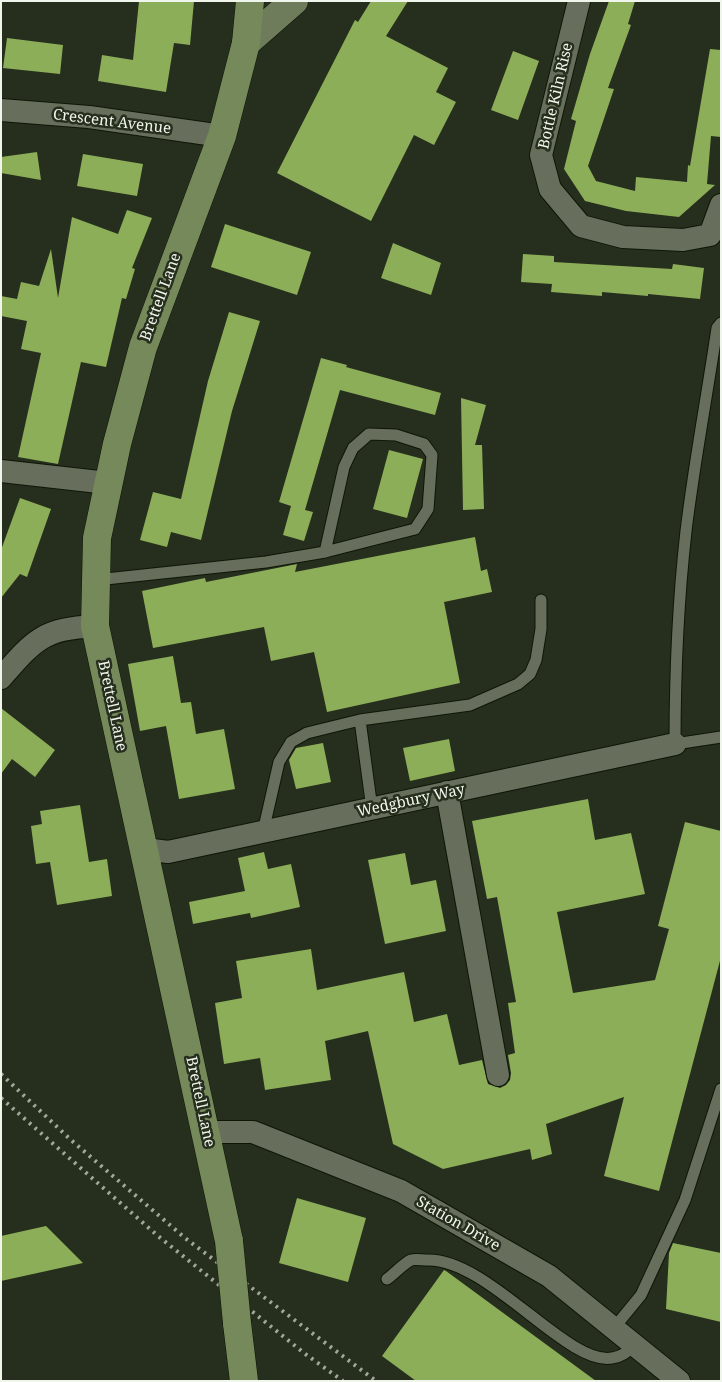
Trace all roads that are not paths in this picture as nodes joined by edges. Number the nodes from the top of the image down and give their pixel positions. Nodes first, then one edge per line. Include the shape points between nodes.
1 (250, 1) edge
2 (294, 1) edge
3 (579, 1) edge
4 (246, 43) junction
5 (1, 110) edge
6 (222, 136) junction
7 (721, 205) edge
8 (721, 323) edge
9 (1, 472) edge
10 (108, 483) junction
11 (326, 552) junction
12 (96, 580) junction
13 (541, 600) dead end
14 (96, 626) junction
15 (4, 671) edge
16 (360, 720) junction
17 (721, 737) edge
18 (676, 744) junction
19 (448, 792) junction
20 (372, 809) junction
21 (263, 832) junction
22 (145, 849) junction
23 (498, 1075) dead end
24 (721, 1089) edge
25 (206, 1132) junction
26 (387, 1279) dead end
27 (614, 1328) junction
28 (634, 1345) junction
29 (244, 1381) edge
30 (679, 1381) edge

1 - 4 main road, Brettell Lane
2 - 4 main road
3 - 7 street, Bottle Kiln Rise via 541,155 550,189 582,226 623,237 683,240 710,235
4 - 6 main road, Brettell Lane
5 - 6 street, Crescent Avenue via 89,117
6 - 10 main road, Brettell Lane via 143,347
8 - 18 lane via 717,328 686,532 676,650
9 - 10 street
10 - 12 main road, Brettell Lane via 97,538
11 - 11 lane via 416,529 428,509 432,455 424,444 396,435 369,434 353,448 344,467
11 - 12 lane via 266,562
12 - 14 main road, Brettell Lane
13 - 16 lane via 536,660 530,674 518,684 470,705
14 - 15 street via 65,628 40,638
14 - 22 main road, Brettell Lane
16 - 20 lane
16 - 21 lane via 306,733 291,742 279,762
17 - 18 lane
18 - 19 street, Wedgbury Way
19 - 20 street, Wedgbury Way
19 - 23 street
20 - 21 street, Wedgbury Way
21 - 22 street, Wedgbury Way via 168,852
22 - 25 main road, Brettell Lane
24 - 27 lane via 685,1200 641,1295
25 - 27 street, Station Drive via 253,1132 401,1191 549,1276
25 - 29 main road, Brettell Lane, bridge via 229,1241
26 - 28 lane via 411,1260 435,1260 457,1266 498,1290 566,1341 598,1357 612,1358 626,1353
27 - 28 street, Station Drive
28 - 30 street, Station Drive

